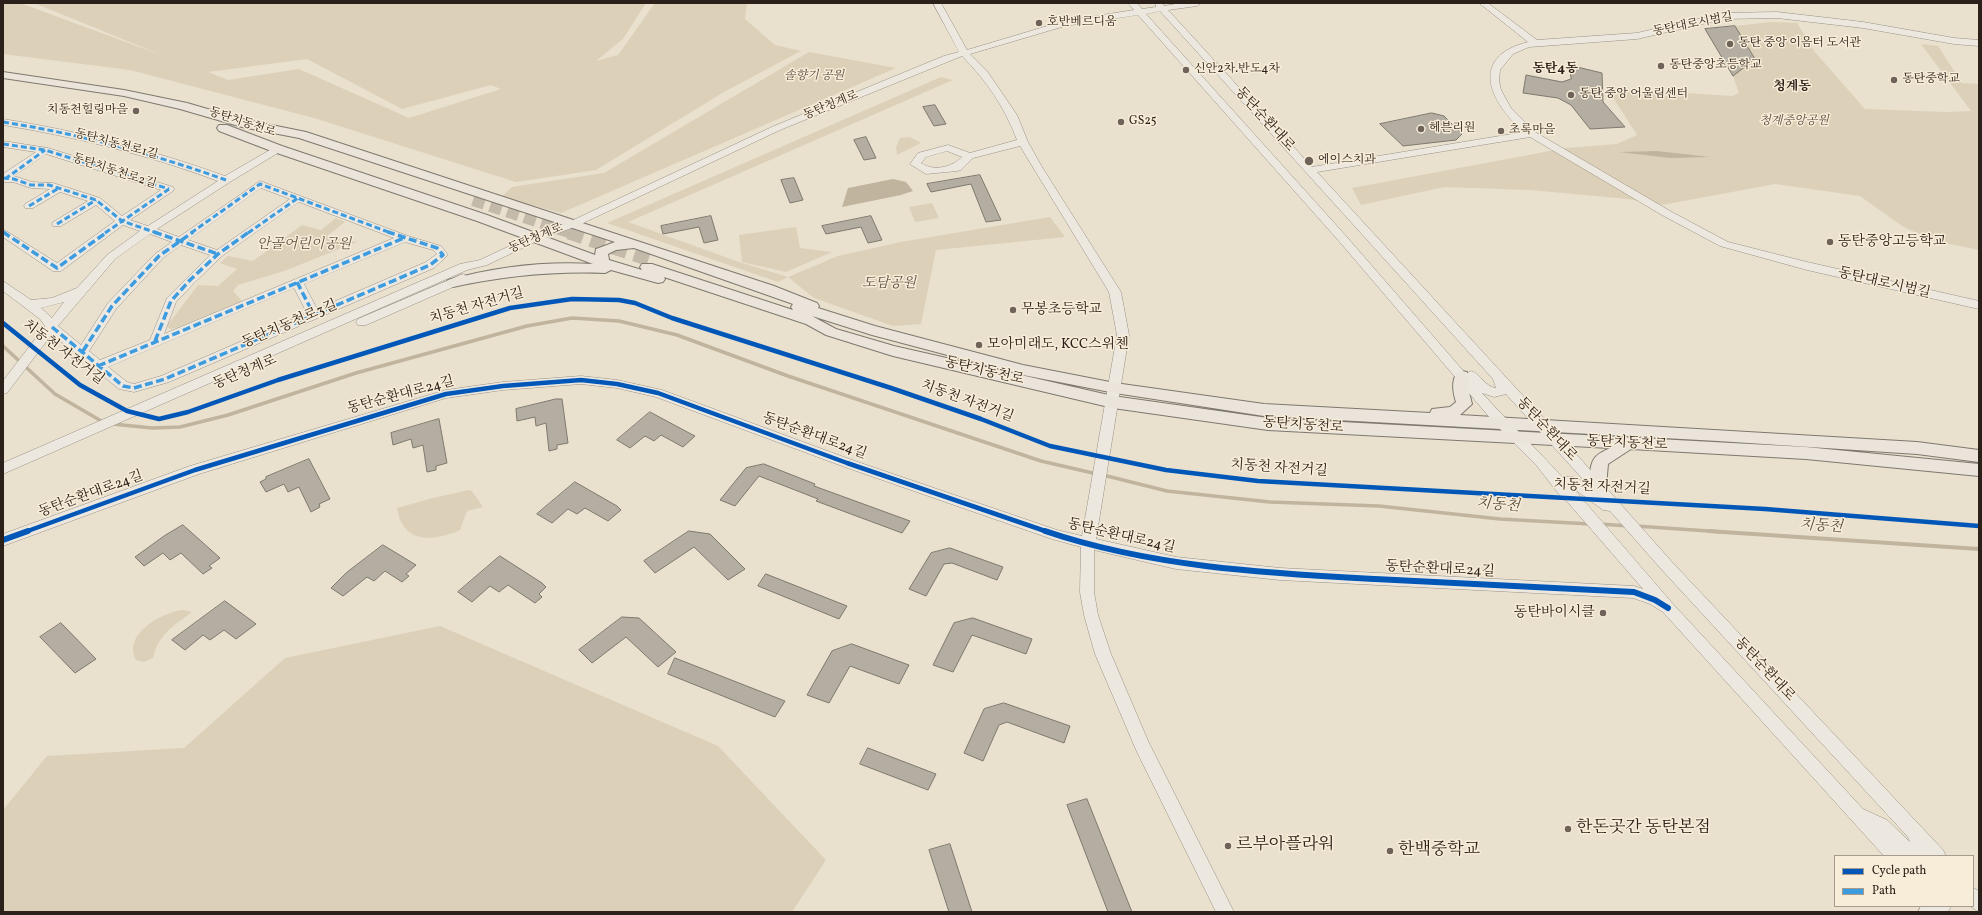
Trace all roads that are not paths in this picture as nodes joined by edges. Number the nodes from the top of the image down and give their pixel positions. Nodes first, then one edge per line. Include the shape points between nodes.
1 (938, 3) edge
2 (1132, 3) edge
3 (1197, 3) edge
4 (1483, 3) edge
5 (1160, 6) edge
6 (1140, 12) junction
7 (1191, 40) junction
8 (1167, 43) junction
9 (1535, 43) junction
10 (1979, 43) edge
11 (964, 52) junction
12 (3, 75) edge
13 (3, 83) edge
14 (3, 122) edge
15 (238, 122) junction
16 (223, 128) junction
17 (1532, 134) junction
18 (1023, 142) junction
19 (3, 144) edge
20 (278, 149) junction
21 (45, 150) junction
22 (969, 156) dead end
23 (1310, 170) junction
24 (4, 179) edge
25 (226, 180) junction
26 (59, 188) junction
27 (298, 198) junction
28 (96, 200) junction
29 (516, 205) junction
30 (29, 206) dead end
31 (482, 218) junction
32 (122, 221) junction
33 (57, 224) dead end
34 (573, 224) junction
35 (149, 230) junction
36 (3, 232) edge
37 (404, 238) junction
38 (535, 238) junction
39 (179, 240) junction
40 (645, 247) junction
41 (218, 254) junction
42 (603, 262) junction
43 (483, 263) junction
44 (647, 267) junction
45 (297, 282) junction
46 (452, 283) junction
47 (3, 285) edge
48 (86, 285) junction
49 (28, 304) junction
50 (1978, 307) edge
51 (314, 315) junction
52 (836, 326) junction
53 (49, 331) junction
54 (155, 342) junction
55 (83, 351) junction
56 (1452, 363) junction
57 (98, 366) junction
58 (1462, 376) junction
59 (1499, 379) junction
60 (3, 390) edge
61 (1114, 395) junction
62 (182, 396) junction
63 (1426, 419) junction
64 (1501, 423) junction
65 (1542, 425) junction
66 (1516, 438) junction
67 (1556, 440) junction
68 (1626, 444) junction
69 (1979, 456) edge
70 (3, 469) edge
71 (1979, 470) edge
72 (3, 478) edge
73 (1598, 486) junction
74 (1563, 488) junction
75 (1624, 517) junction
76 (6, 536) edge
77 (1088, 543) junction
78 (1630, 566) junction
79 (1634, 592) junction
80 (1668, 608) junction
81 (1852, 810) junction
82 (1901, 818) junction
83 (1894, 855) edge
84 (1936, 855) edge
85 (1224, 912) edge

1 - 11 street, 동탄순환대로24길
2 - 6 street, 동탄순환대로
3 - 5 street, 동탄청계로
4 - 9 street
5 - 6 street, 동탄청계로
5 - 7 street, 동탄순환대로
6 - 8 street, 동탄순환대로
6 - 11 street, 동탄청계로 via 1064,24
7 - 8 street via 1172,35 1167,37
7 - 23 street, 동탄순환대로
8 - 56 street, 동탄순환대로
9 - 10 street, 동탄대로시범길 via 1637,36 1724,16 1777,15 1863,25 1920,37
9 - 17 street, 동탄대로시범길 via 1510,52 1497,65 1494,76 1494,88 1504,106 1518,123
11 - 18 street, 동탄순환대로24길 via 984,73 1012,115
11 - 34 street, 동탄청계로 via 777,128
12 - 15 main road, 동탄치동천로 via 147,96
13 - 16 main road, 동탄치동천로 via 140,104
14 - 25 street, 동탄치동천로1길 via 50,128 135,149
15 - 16 main road, 동탄치동천로 via 470,202
15 - 29 main road via 302,135
16 - 20 main road
17 - 23 street
17 - 50 street, 동탄대로시범길 via 1724,244
18 - 22 street
18 - 61 street, 동탄순환대로24길 via 1036,168 1115,292 1123,335
19 - 21 street, 동탄치동천로2길
20 - 25 street
20 - 31 main road
21 - 24 street
21 - 32 street, 동탄치동천로2길 via 169,189
23 - 59 street, 동탄순환대로
24 - 26 street
25 - 35 street
26 - 28 street
26 - 30 street
27 - 37 street, 동탄치동천로3길
27 - 39 street, 동탄치동천로3길 via 260,184
27 - 41 street
28 - 32 street
28 - 33 street
29 - 31 main road via 517,209 505,219
29 - 34 main road
31 - 38 main road
32 - 35 street
32 - 36 street, 동탄치동천로2길 via 57,268
34 - 38 street, 동탄청계로
34 - 40 main road
35 - 39 street
35 - 48 street via 111,258
37 - 45 street
37 - 51 street, 동탄치동천로3길 via 437,248 443,255 430,265
38 - 42 main road
38 - 43 street, 동탄청계로
39 - 41 street
39 - 55 street, 동탄치동천로3길 via 128,287 112,306
40 - 42 main road via 627,245 608,248 601,252
40 - 52 main road via 769,289 827,312
41 - 54 street via 171,301
42 - 44 main road
43 - 46 street, 동탄청계로 via 471,274
43 - 62 street, 동탄청계로 via 464,266
44 - 46 main road via 540,268 490,274
44 - 52 main road, 동탄치동천로
45 - 51 street
45 - 54 street
46 - 62 street, 동탄청계로
47 - 49 street
48 - 49 street via 59,300
48 - 53 street
49 - 53 street via 44,316
51 - 57 street, 동탄치동천로3길 via 165,378 134,388 123,386
52 - 61 main road, 동탄치동천로 via 893,350
53 - 55 street, 동탄치동천로3길
53 - 60 street
54 - 57 street
55 - 57 street, 동탄치동천로3길
56 - 58 street, 동탄순환대로
56 - 59 street via 1465,369 1482,387 1493,393 1503,390
58 - 63 main road via 1460,388 1464,404 1453,412 1433,413
58 - 64 street, 동탄순환대로
59 - 65 street, 동탄순환대로
61 - 63 main road, 동탄치동천로 via 1264,410
61 - 66 main road, 동탄치동천로 via 1268,424
61 - 77 street, 동탄순환대로24길
62 - 70 street, 동탄청계로
62 - 72 street, 동탄청계로
63 - 64 main road, 동탄치동천로
64 - 65 main road, 동탄치동천로
64 - 66 street, 동탄순환대로
65 - 67 street, 동탄순환대로
65 - 69 main road, 동탄치동천로 via 1909,448
66 - 67 main road, 동탄치동천로
66 - 74 street, 동탄순환대로
67 - 68 main road, 동탄치동천로
67 - 73 street, 동탄순환대로
68 - 71 main road, 동탄치동천로 via 1806,453
68 - 73 main road via 1622,450 1612,453 1600,462
73 - 75 street, 동탄순환대로
74 - 75 street via 1569,481 1575,483
74 - 78 street, 동탄순환대로
75 - 82 street, 동탄순환대로
76 - 77 street, 동탄순환대로24길 via 195,470 446,394 502,386 581,380 617,384 658,393 847,463 1057,535
77 - 79 street, 동탄순환대로24길 via 1141,556 1222,569
77 - 85 street, 동탄순환대로24길 via 1087,592 1102,654 1143,747
78 - 79 street
78 - 80 street, 동탄순환대로
79 - 80 street, 동탄순환대로24길
80 - 81 street, 동탄순환대로
81 - 82 street via 1882,827 1906,850 1919,854 1922,850 1920,842
81 - 83 street, 동탄순환대로
82 - 84 street, 동탄순환대로

